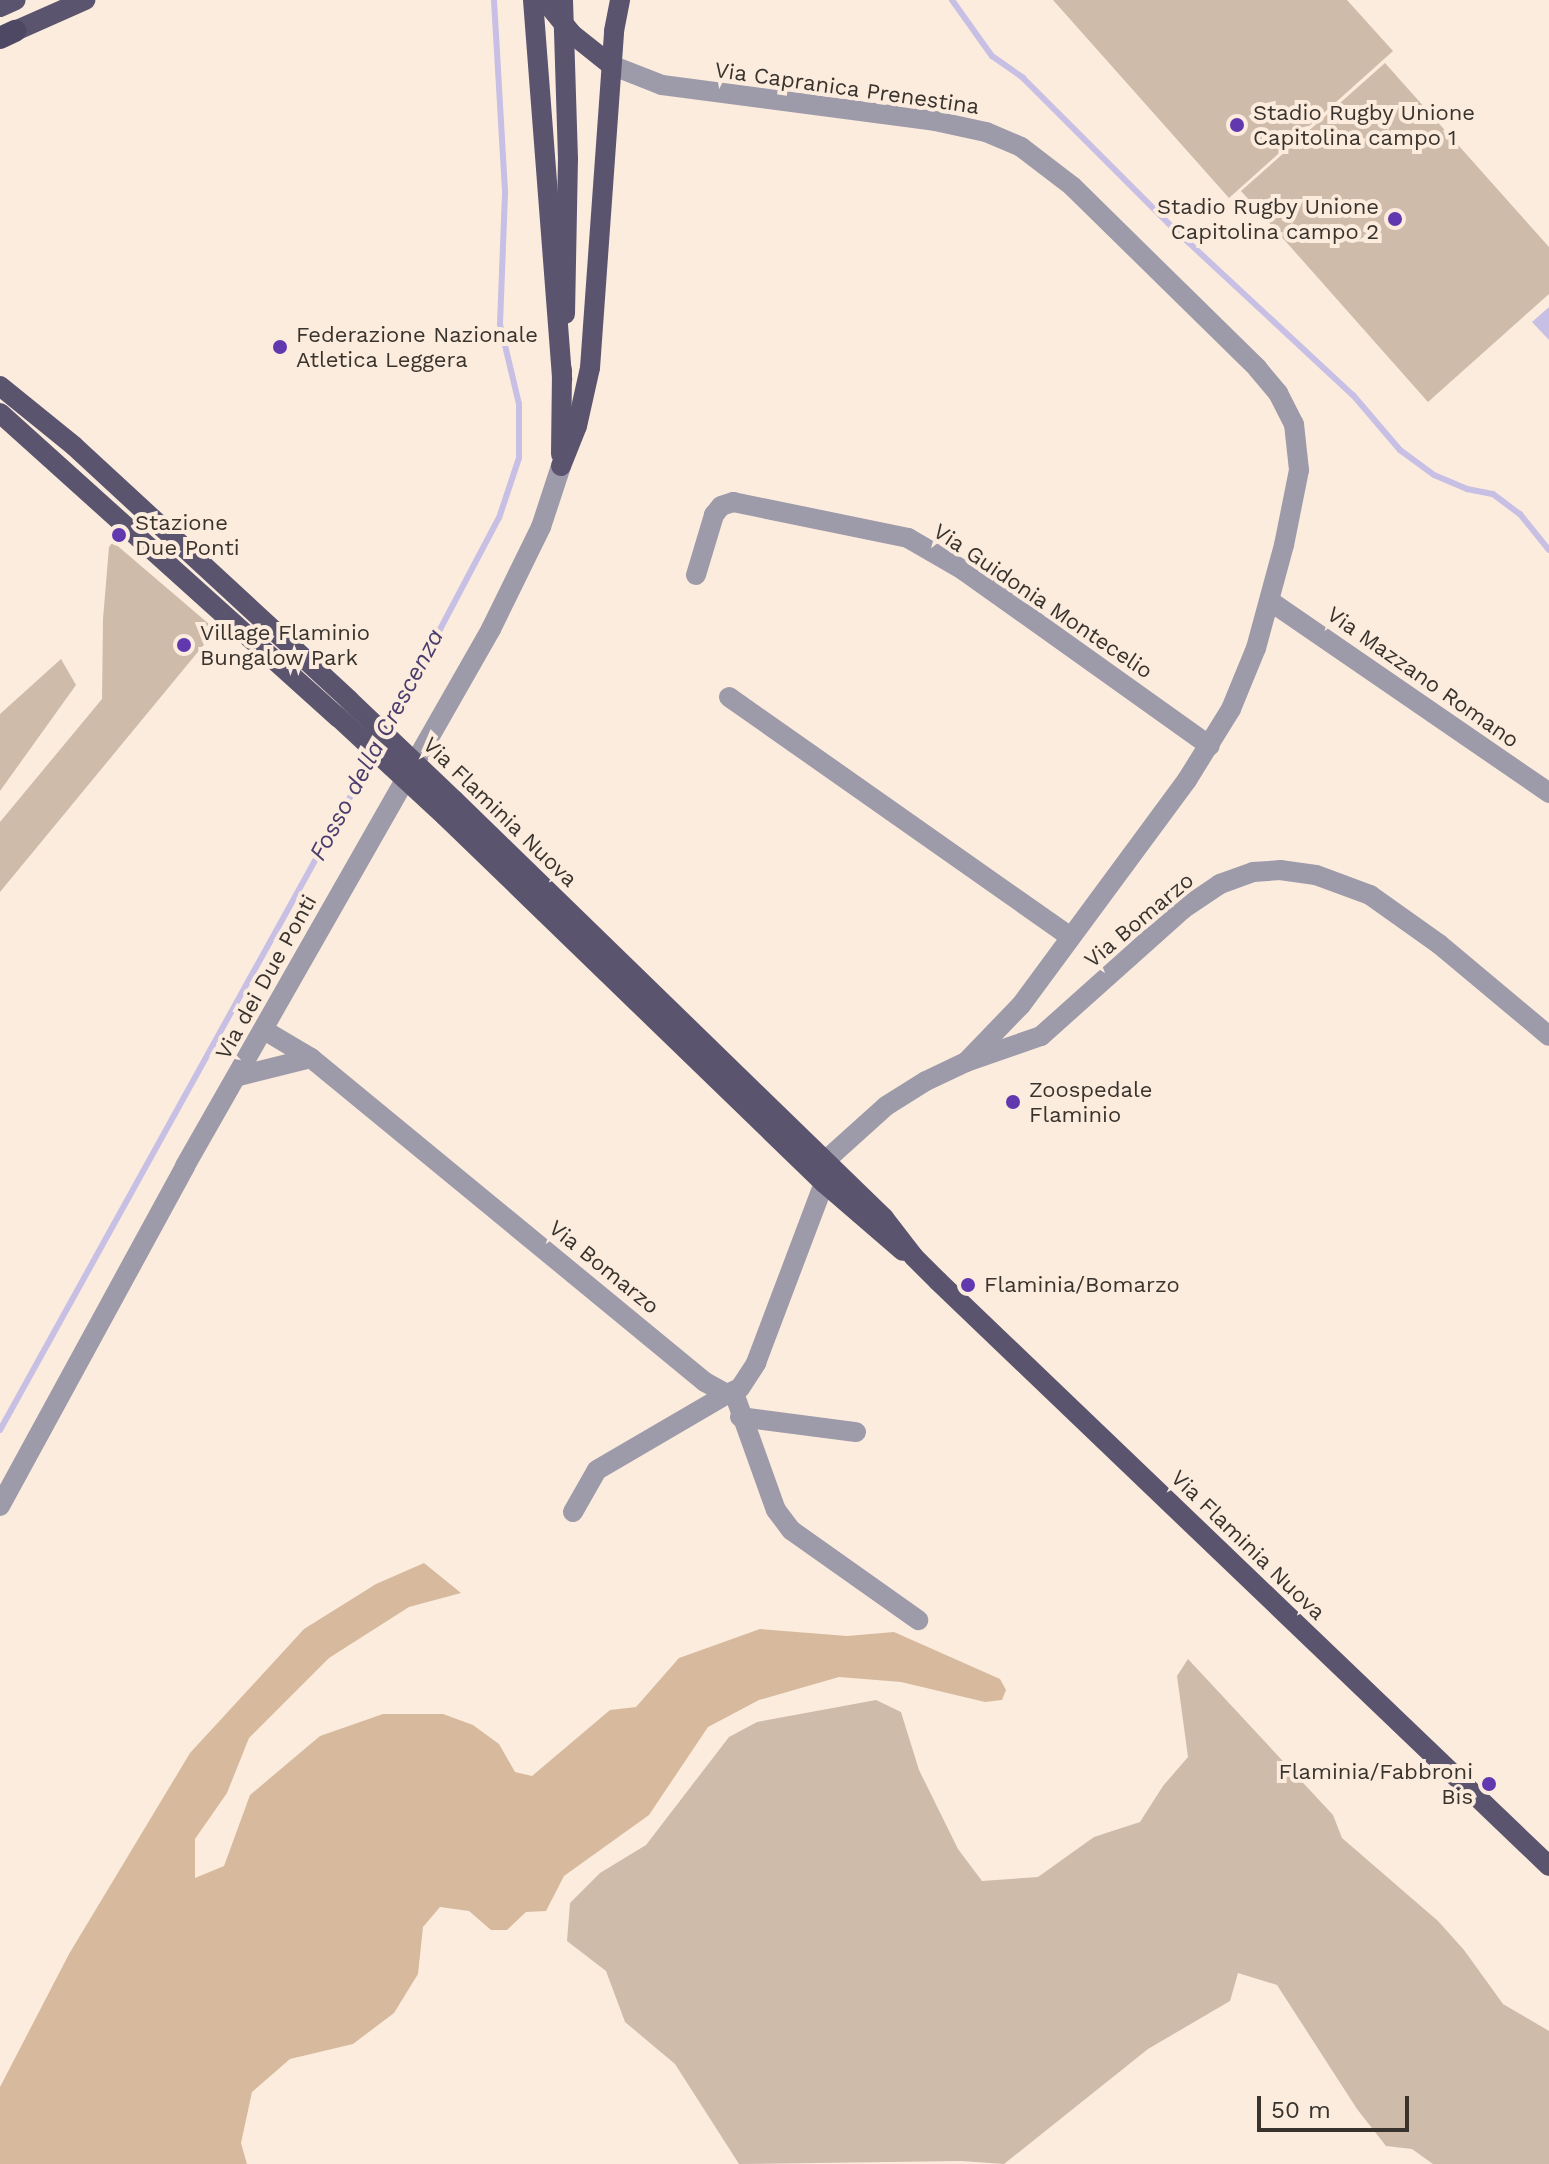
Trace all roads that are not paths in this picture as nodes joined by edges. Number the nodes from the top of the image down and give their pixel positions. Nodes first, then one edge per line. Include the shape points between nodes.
1 (16, 0) edge
2 (85, 0) edge
3 (533, 0) edge
4 (544, 0) edge
5 (563, 0) edge
6 (620, 0) edge
7 (0, 7) edge
8 (7, 35) edge
9 (611, 65) junction
10 (562, 380) junction
11 (0, 386) edge
12 (0, 413) edge
13 (561, 466) junction
14 (696, 575) dead end
15 (1270, 601) junction
16 (729, 697) dead end
17 (343, 709) junction
18 (1210, 746) junction
19 (1549, 793) edge
20 (449, 808) junction
21 (1070, 937) junction
22 (264, 1030) junction
23 (1549, 1036) edge
24 (311, 1058) junction
25 (966, 1062) junction
26 (239, 1076) junction
27 (825, 1161) junction
28 (824, 1183) junction
29 (914, 1257) junction
30 (730, 1394) junction
31 (740, 1417) junction
32 (856, 1432) dead end
33 (0, 1506) edge
34 (573, 1512) dead end
35 (918, 1620) dead end
36 (1549, 1866) edge

1 - 7 main road
2 - 8 main road
3 - 10 main road
4 - 9 main road via 572,34
5 - 10 main road, bridge via 568,159
6 - 9 main road
9 - 13 main road via 590,368
9 - 15 street, Via Capranica Prenestina via 677,88 974,129 1021,147 1051,166 1263,374 1287,409 1298,435 1299,470
10 - 13 main road
11 - 17 main road, Via Flaminia Nuova via 74,446
12 - 17 main road, Via Flaminia Nuova
13 - 22 street, Via dei Due Ponti via 521,573
14 - 18 street, Via Guidonia Montecelio via 714,515 733,502 908,538 963,570
15 - 18 street, Via Capranica Prenestina via 1241,689
15 - 19 street, Via Mazzano Romano
16 - 21 street
17 - 20 main road, Via Flaminia Nuova, bridge
18 - 21 street, Via Capranica Prenestina
20 - 27 main road, Via Flaminia Nuova
20 - 28 main road, Via Flaminia Nuova
21 - 25 street, Via Bomarzo via 1014,1016
22 - 24 street, Via Bomarzo
22 - 26 street, Via dei Due Ponti
23 - 25 street, Via Bomarzo via 1439,944 1370,895 1316,875 1270,870 1231,879 1197,898 1041,1036
24 - 26 street
24 - 30 street, Via Bomarzo via 692,1372
25 - 27 street, Via Bomarzo via 886,1106
26 - 33 street, Via dei Due Ponti
27 - 29 main road, Via Flaminia Nuova via 884,1218
28 - 29 main road, Via Flaminia Nuova via 887,1240
28 - 30 street via 756,1363
29 - 36 main road, Via Flaminia Nuova
30 - 31 street
30 - 34 street via 597,1470
31 - 32 street
31 - 35 street via 776,1510 791,1530

